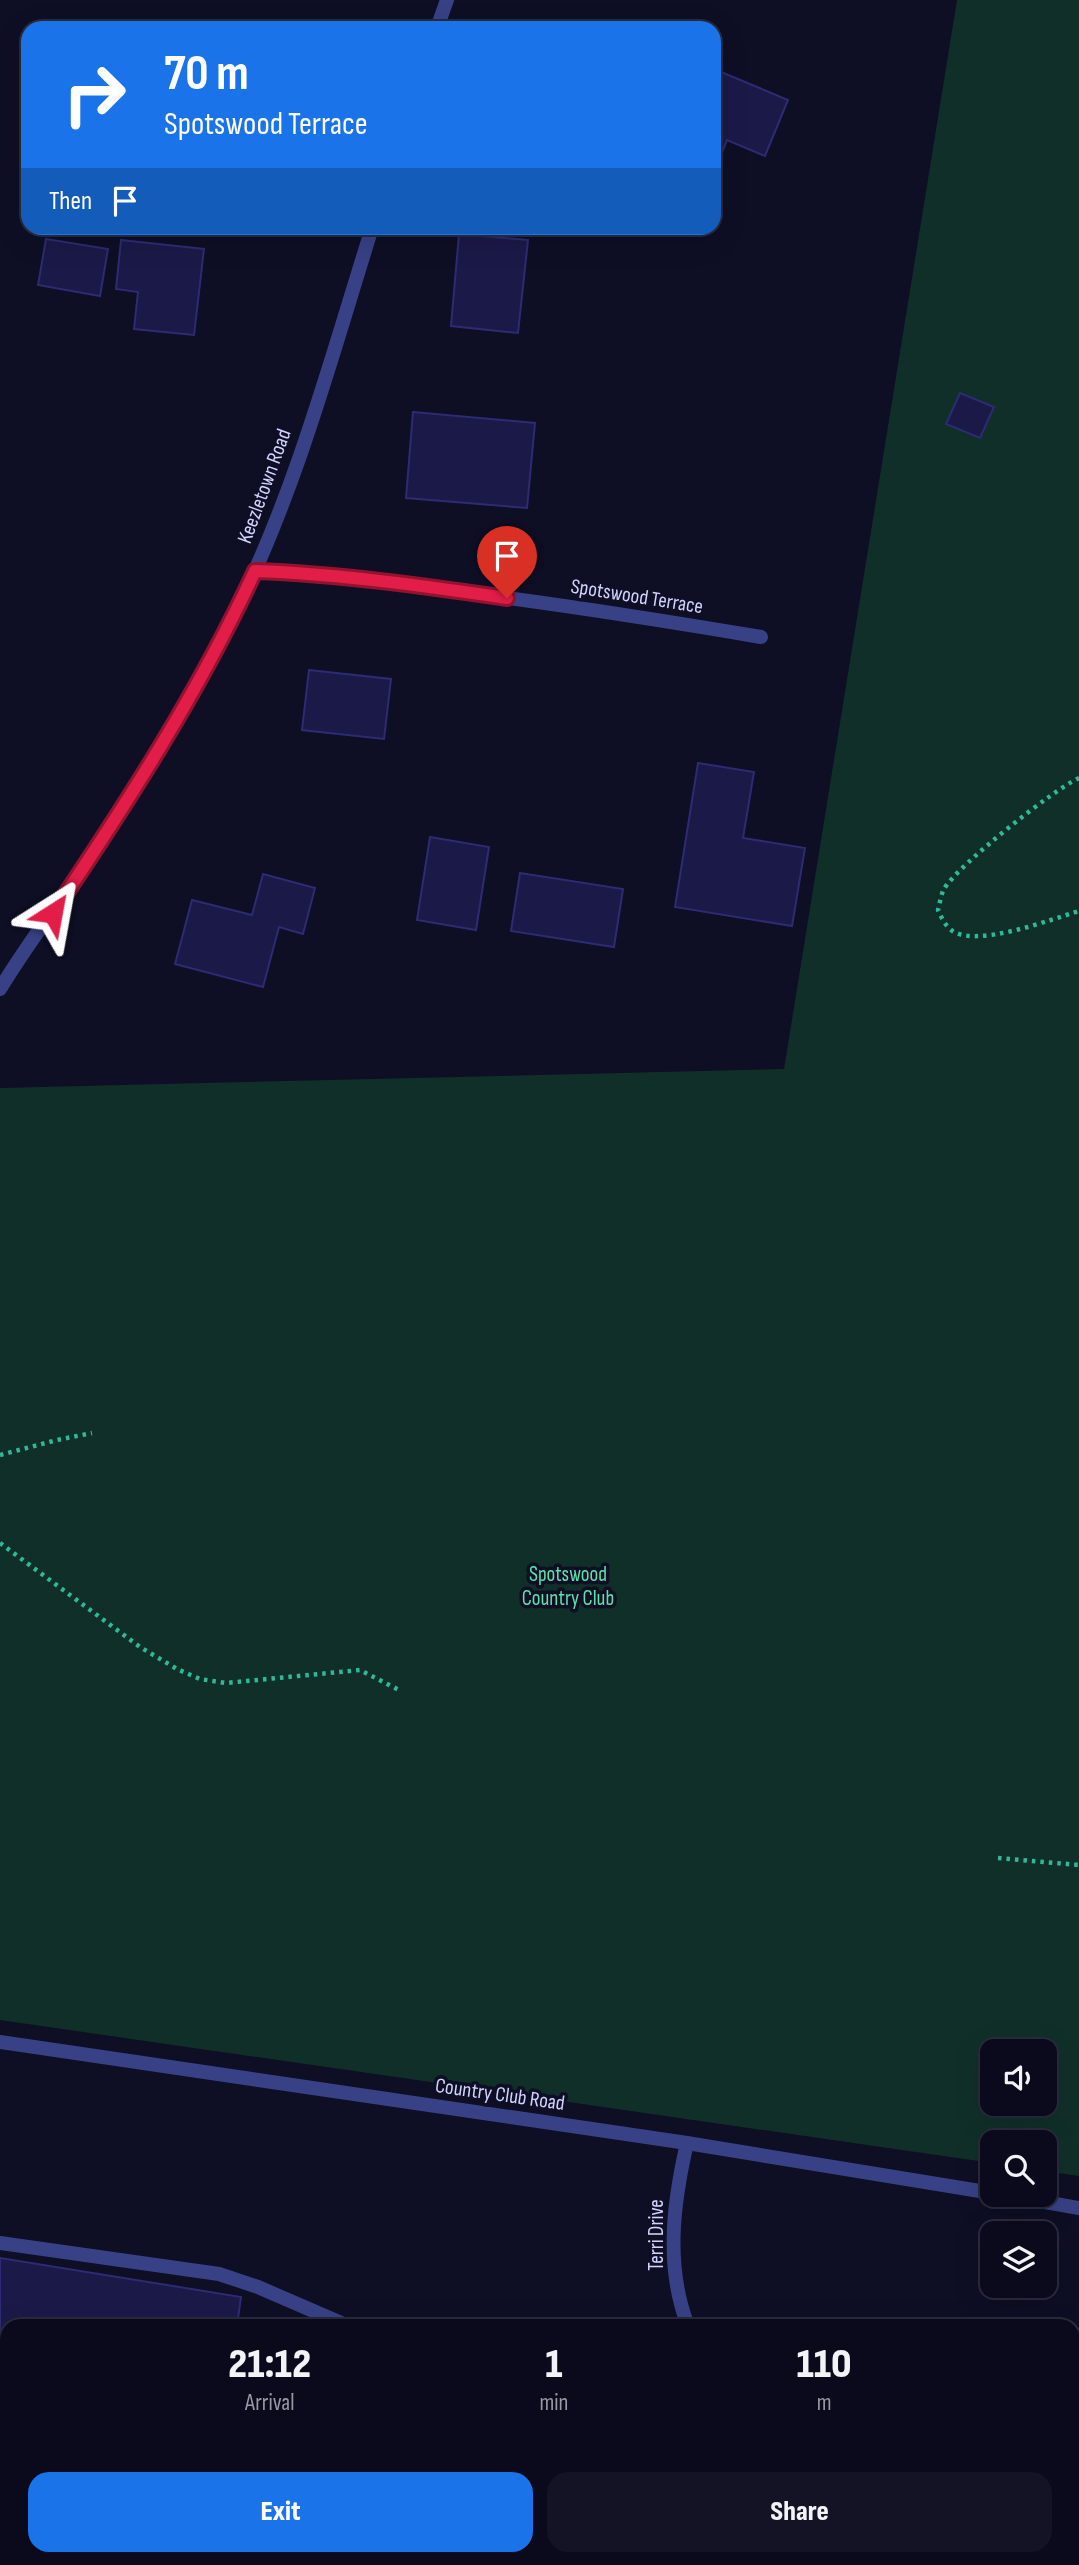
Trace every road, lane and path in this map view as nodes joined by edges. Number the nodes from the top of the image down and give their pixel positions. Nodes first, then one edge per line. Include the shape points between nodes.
1 (447, 0) edge
2 (440, 21) edge
3 (370, 235) edge
4 (255, 571) junction
5 (761, 637) dead end
6 (1079, 778) edge
7 (1079, 911) edge
8 (0, 989) edge
9 (92, 1433) dead end
10 (0, 1455) edge
11 (0, 1543) edge
12 (399, 1690) dead end
13 (998, 1858) dead end
14 (1079, 1865) edge
15 (0, 2042) edge
16 (687, 2143) junction
17 (980, 2191) edge
18 (1057, 2204) edge
19 (1079, 2208) edge
20 (0, 2243) edge
21 (332, 2319) edge
22 (686, 2319) edge

1 - 2 street
3 - 4 street, Keezletown Road via 332,359
4 - 5 street, Spotswood Terrace via 377,579
4 - 8 street, Keezletown Road via 159,752
6 - 7 path via 1054,792 963,868 944,889 938,910 951,930 977,937
9 - 10 path
11 - 12 path via 140,1647 200,1679 226,1683 360,1670
13 - 14 path
15 - 16 street, Country Club Road
16 - 17 street, Country Club Road
16 - 22 street, Terri Drive via 674,2207 673,2247
18 - 19 street
20 - 21 street via 219,2274

